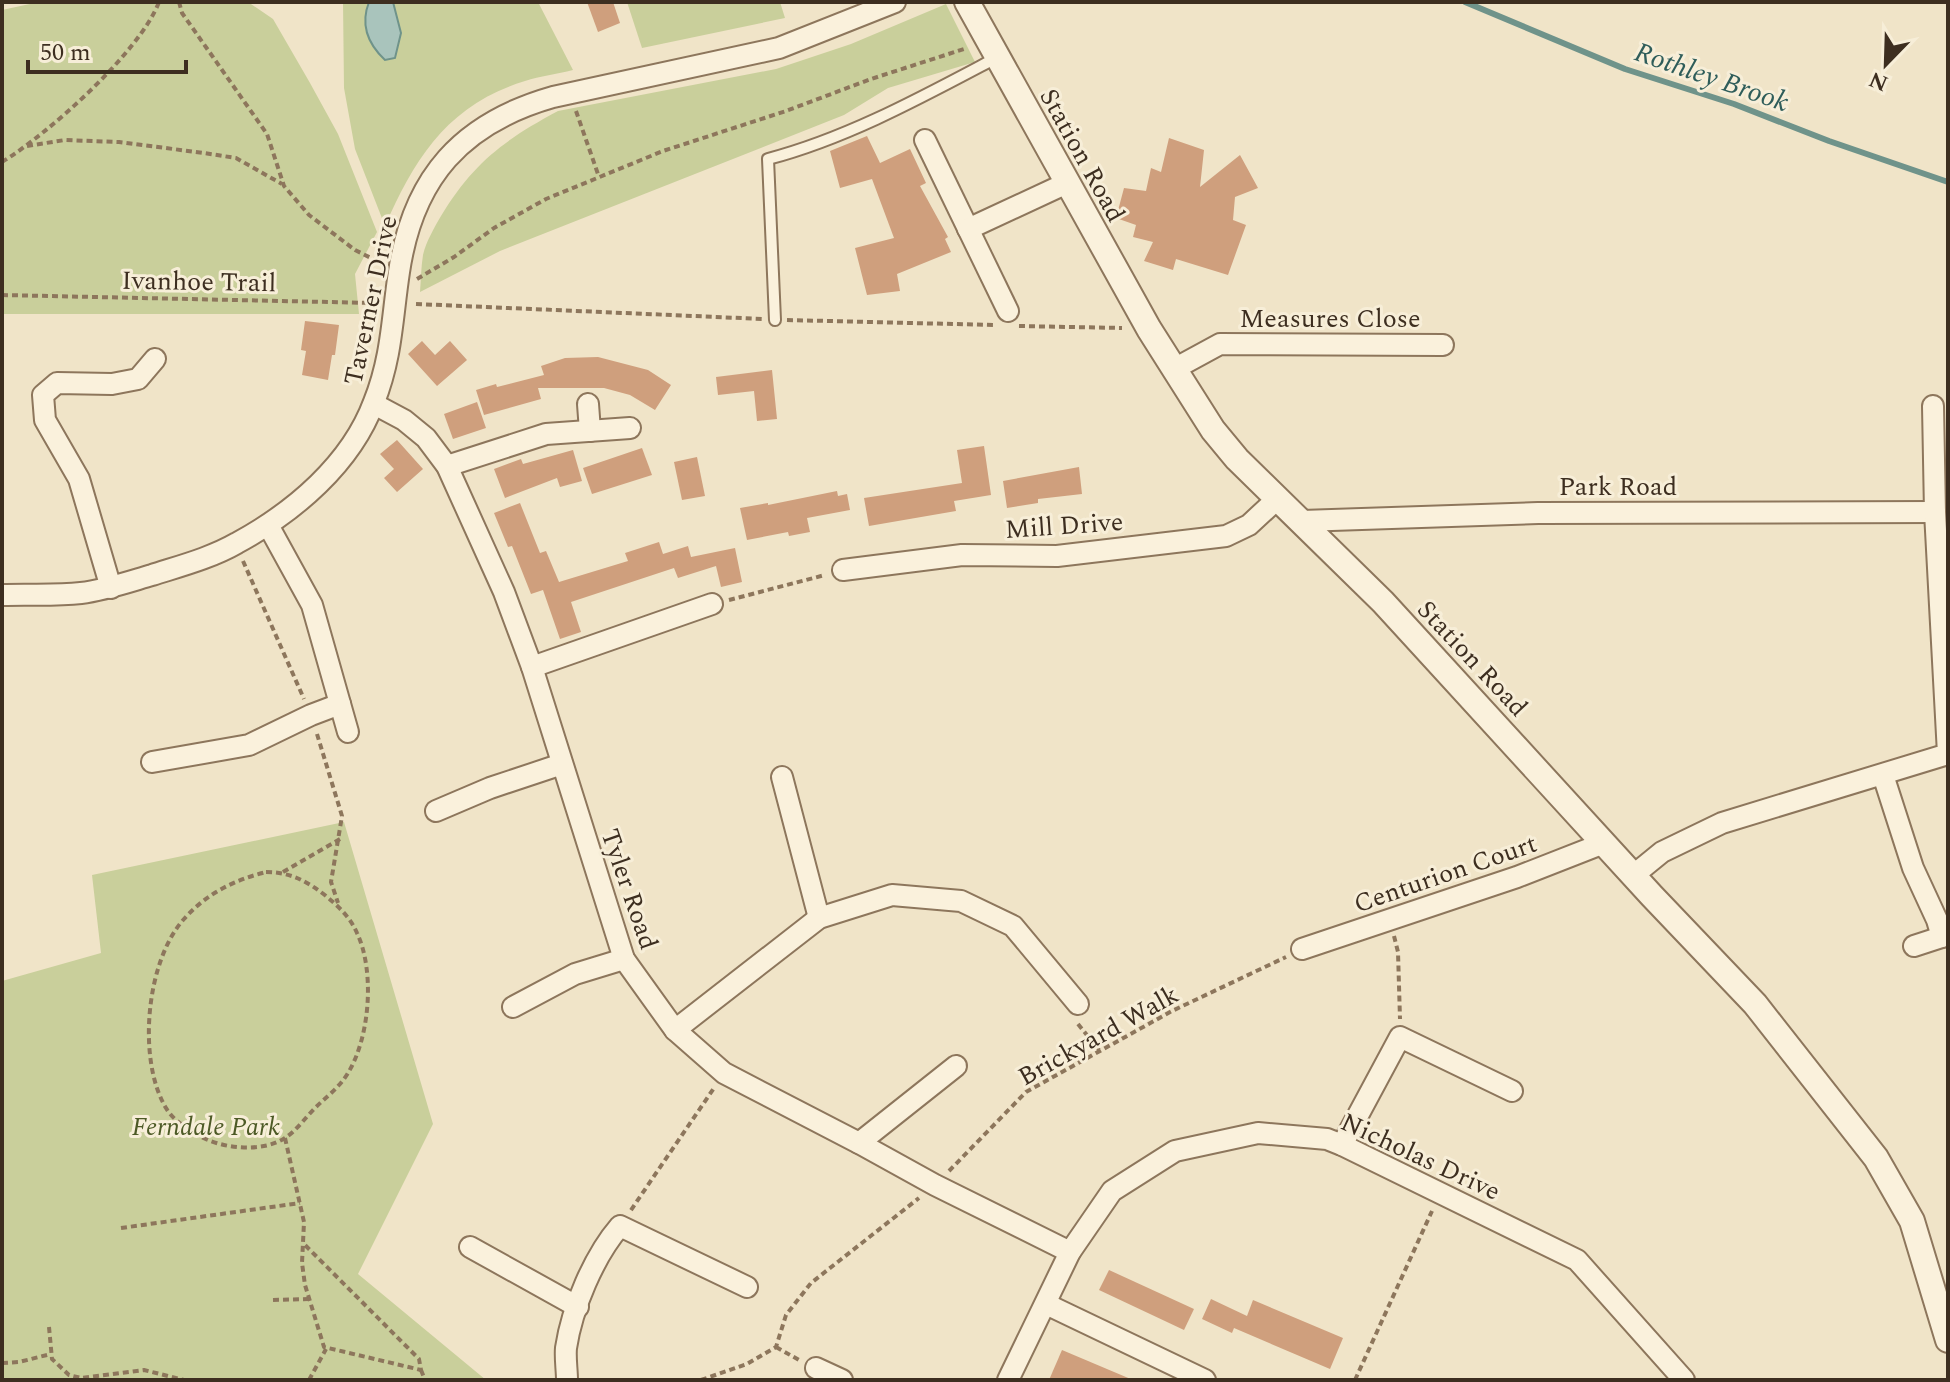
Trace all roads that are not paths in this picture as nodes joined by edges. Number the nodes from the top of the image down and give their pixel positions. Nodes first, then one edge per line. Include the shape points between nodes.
1 (895, 2) edge
2 (967, 2) edge
3 (992, 49) junction
4 (925, 140) dead end
5 (1067, 183) junction
6 (968, 229) junction
7 (1008, 311) dead end
8 (775, 320) dead end
9 (1443, 345) dead end
10 (155, 359) dead end
11 (1174, 369) junction
12 (374, 404) junction
13 (588, 404) dead end
14 (1933, 406) dead end
15 (630, 428) dead end
16 (590, 431) junction
17 (447, 466) junction
18 (1277, 499) junction
19 (1935, 512) junction
20 (1302, 521) junction
21 (268, 525) junction
22 (843, 570) road end
23 (111, 588) junction
24 (2, 595) edge
25 (712, 604) road end
26 (532, 667) junction
27 (340, 704) junction
28 (348, 732) dead end
29 (1947, 736) edge
30 (152, 762) dead end
31 (562, 764) junction
32 (1883, 775) junction
33 (782, 777) dead end
34 (436, 811) dead end
35 (1604, 843) junction
36 (1635, 874) junction
37 (819, 918) junction
38 (1945, 936) edge
39 (1914, 946) dead end
40 (1302, 949) road end
41 (624, 959) junction
42 (1078, 1004) road end
43 (513, 1007) dead end
44 (675, 1030) junction
45 (956, 1066) dead end
46 (1512, 1091) dead end
47 (859, 1143) junction
48 (1342, 1145) junction
49 (470, 1247) dead end
50 (1070, 1252) junction
51 (747, 1287) dead end
52 (1942, 1294) edge
53 (1046, 1304) junction
54 (578, 1307) junction
55 (1948, 1340) edge
56 (816, 1368) road end
57 (567, 1380) edge
58 (842, 1380) edge
59 (1008, 1380) edge
60 (1205, 1380) edge
61 (1684, 1380) edge

1 - 12 street, Taverner Drive via 779,48 524,105 471,135 427,185 412,218 390,354
2 - 3 street, Station Road
3 - 5 street, Station Road
3 - 8 lane via 855,128 768,159
4 - 6 street
5 - 6 street
5 - 11 street, Station Road
6 - 7 street
9 - 11 street, Measures Close via 1220,344
10 - 23 street via 138,379 57,383 43,395 45,420 79,479
11 - 18 street, Station Road via 1213,430
12 - 17 street, Tyler Road via 426,438
12 - 21 street, Taverner Drive via 337,466
13 - 16 street
14 - 19 street
15 - 16 street
16 - 17 street via 546,434
17 - 26 street, Tyler Road
18 - 20 street, Station Road
18 - 22 street, Mill Drive via 1249,525 1226,536 1057,556 962,555
19 - 20 street, Park Road via 1538,513
19 - 29 street
20 - 35 street, Station Road
21 - 23 street, Taverner Drive via 193,562
21 - 27 street via 312,605
23 - 24 street, Taverner Drive
25 - 26 street
26 - 31 street, Tyler Road
27 - 28 street
27 - 30 street via 249,745
29 - 32 street via 1948,754
31 - 34 street
31 - 41 street, Tyler Road
32 - 36 street via 1722,823 1662,852
32 - 38 street via 1913,868
33 - 37 street
35 - 36 street, Station Road
35 - 40 street, Centurion Court
36 - 52 street, Station Road via 1755,1004 1876,1158 1912,1221
37 - 42 street via 892,895 961,901 1013,926
37 - 44 street
38 - 39 street
41 - 43 street via 575,974
41 - 44 street, Tyler Road
44 - 47 street, Tyler Road via 724,1073
45 - 47 street
46 - 48 street via 1400,1037
47 - 50 street, Tyler Road
48 - 50 street, Nicholas Drive via 1258,1133 1175,1151 1112,1191
48 - 61 street, Nicholas Drive via 1577,1260
49 - 54 street
50 - 53 street, Nicholas Drive
51 - 54 street via 620,1226 601,1248
52 - 55 street, Station Road
53 - 59 street, Nicholas Drive
53 - 60 street
54 - 57 street via 566,1349
56 - 58 street

